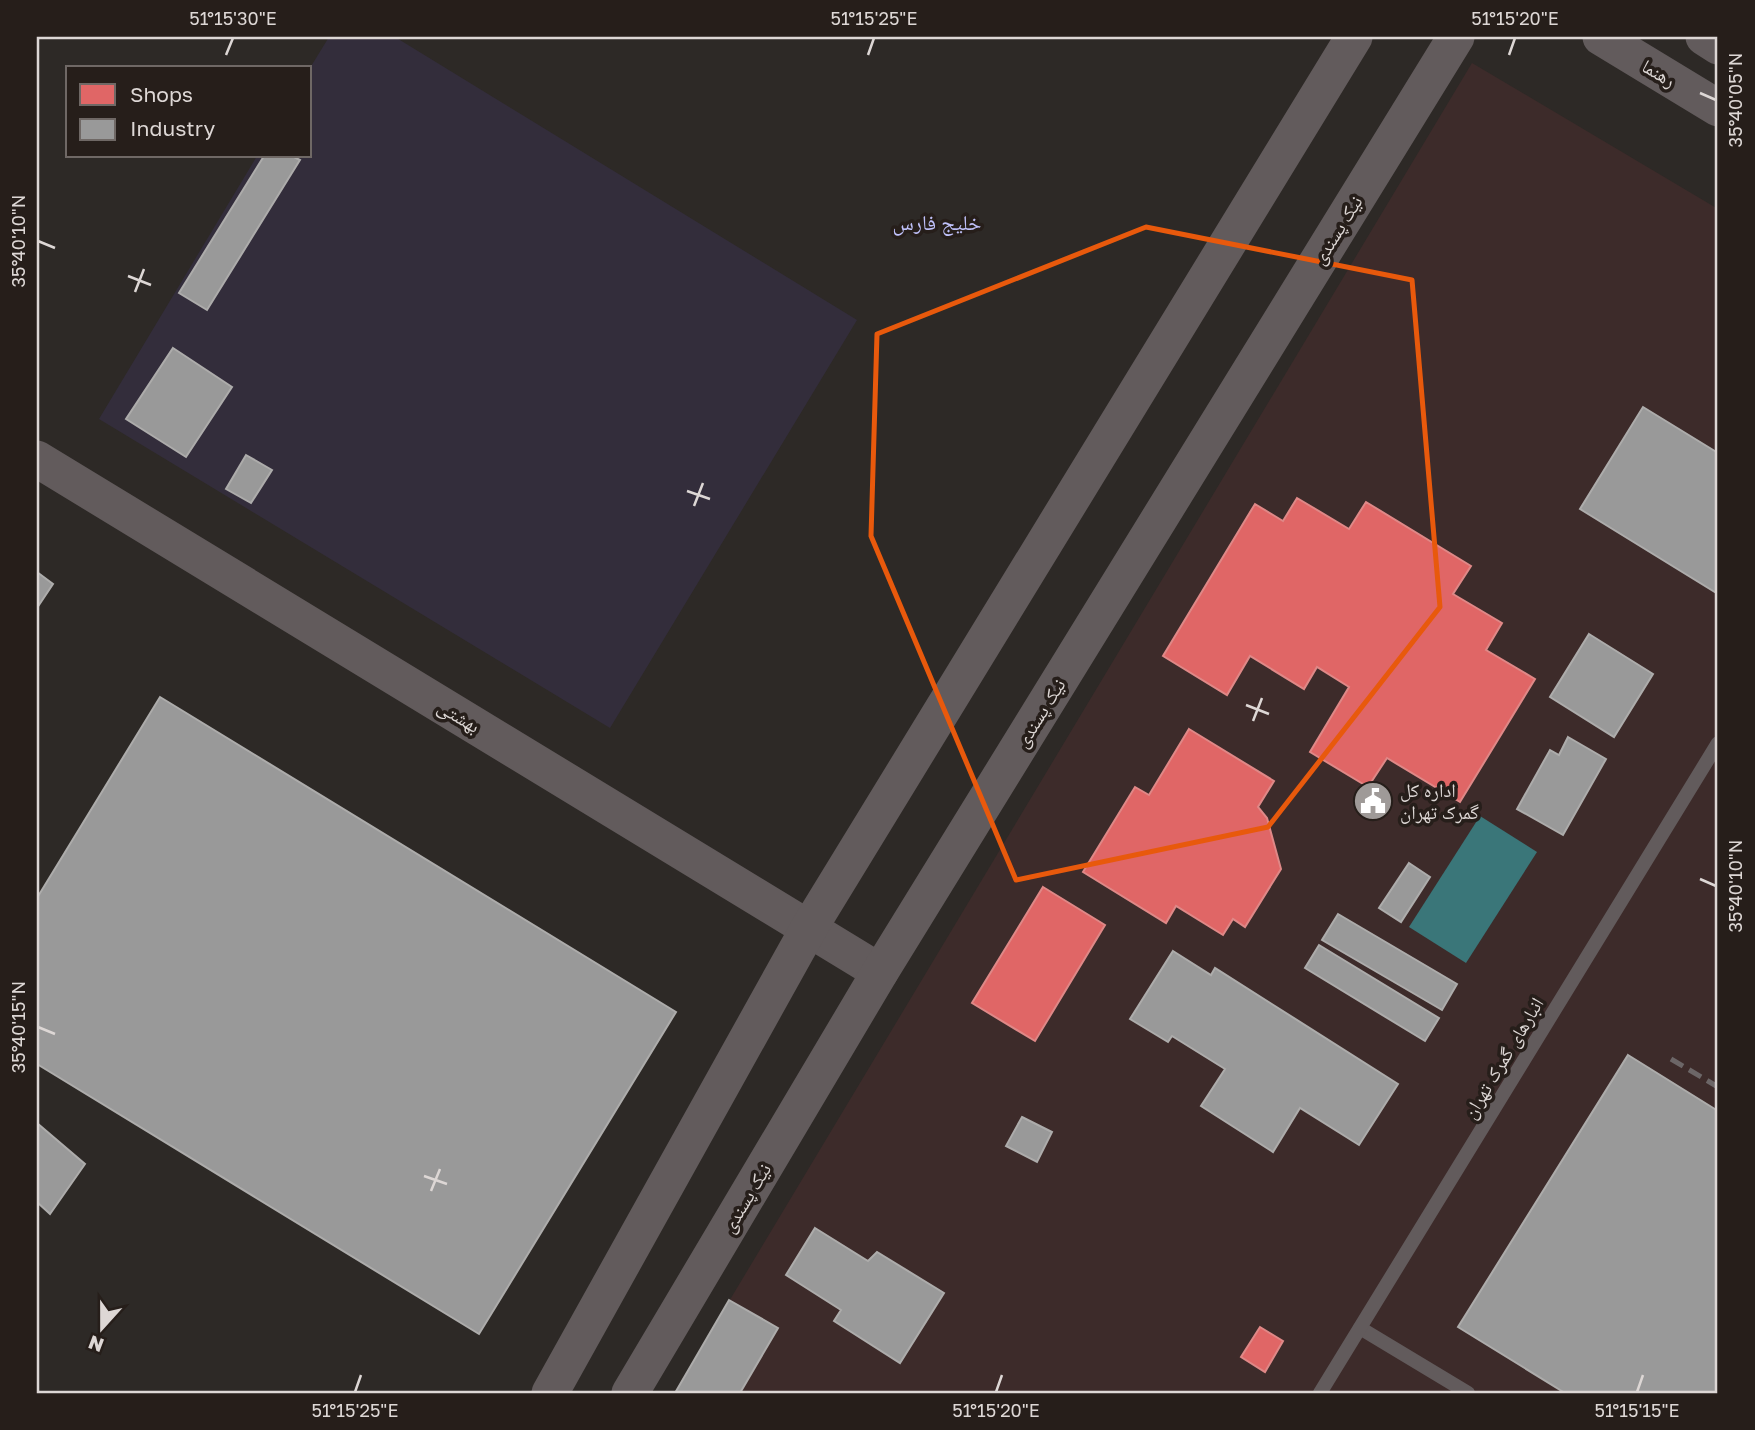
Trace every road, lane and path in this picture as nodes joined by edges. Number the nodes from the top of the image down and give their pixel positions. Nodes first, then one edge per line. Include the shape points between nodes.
1 (1354, 37) edge
2 (1456, 37) edge
3 (1601, 37) edge
4 (1704, 37) edge
5 (1718, 46) edge
6 (1718, 108) edge
7 (37, 459) edge
8 (1718, 743) edge
9 (809, 928) junction
10 (880, 972) junction
11 (1360, 1328) junction
12 (550, 1393) edge
13 (630, 1393) edge
14 (1320, 1393) edge
15 (1468, 1393) edge

1 - 9 street
2 - 10 street, نیک پسندی
3 - 6 street, رهنما
4 - 5 street
7 - 9 street, بهشتی
8 - 11 lane, انبارهای گمرک تهران
9 - 10 street, بهشتی
9 - 12 street
10 - 13 street, نیک پسندی
11 - 14 lane, انبارهای گمرک تهران
11 - 15 lane

